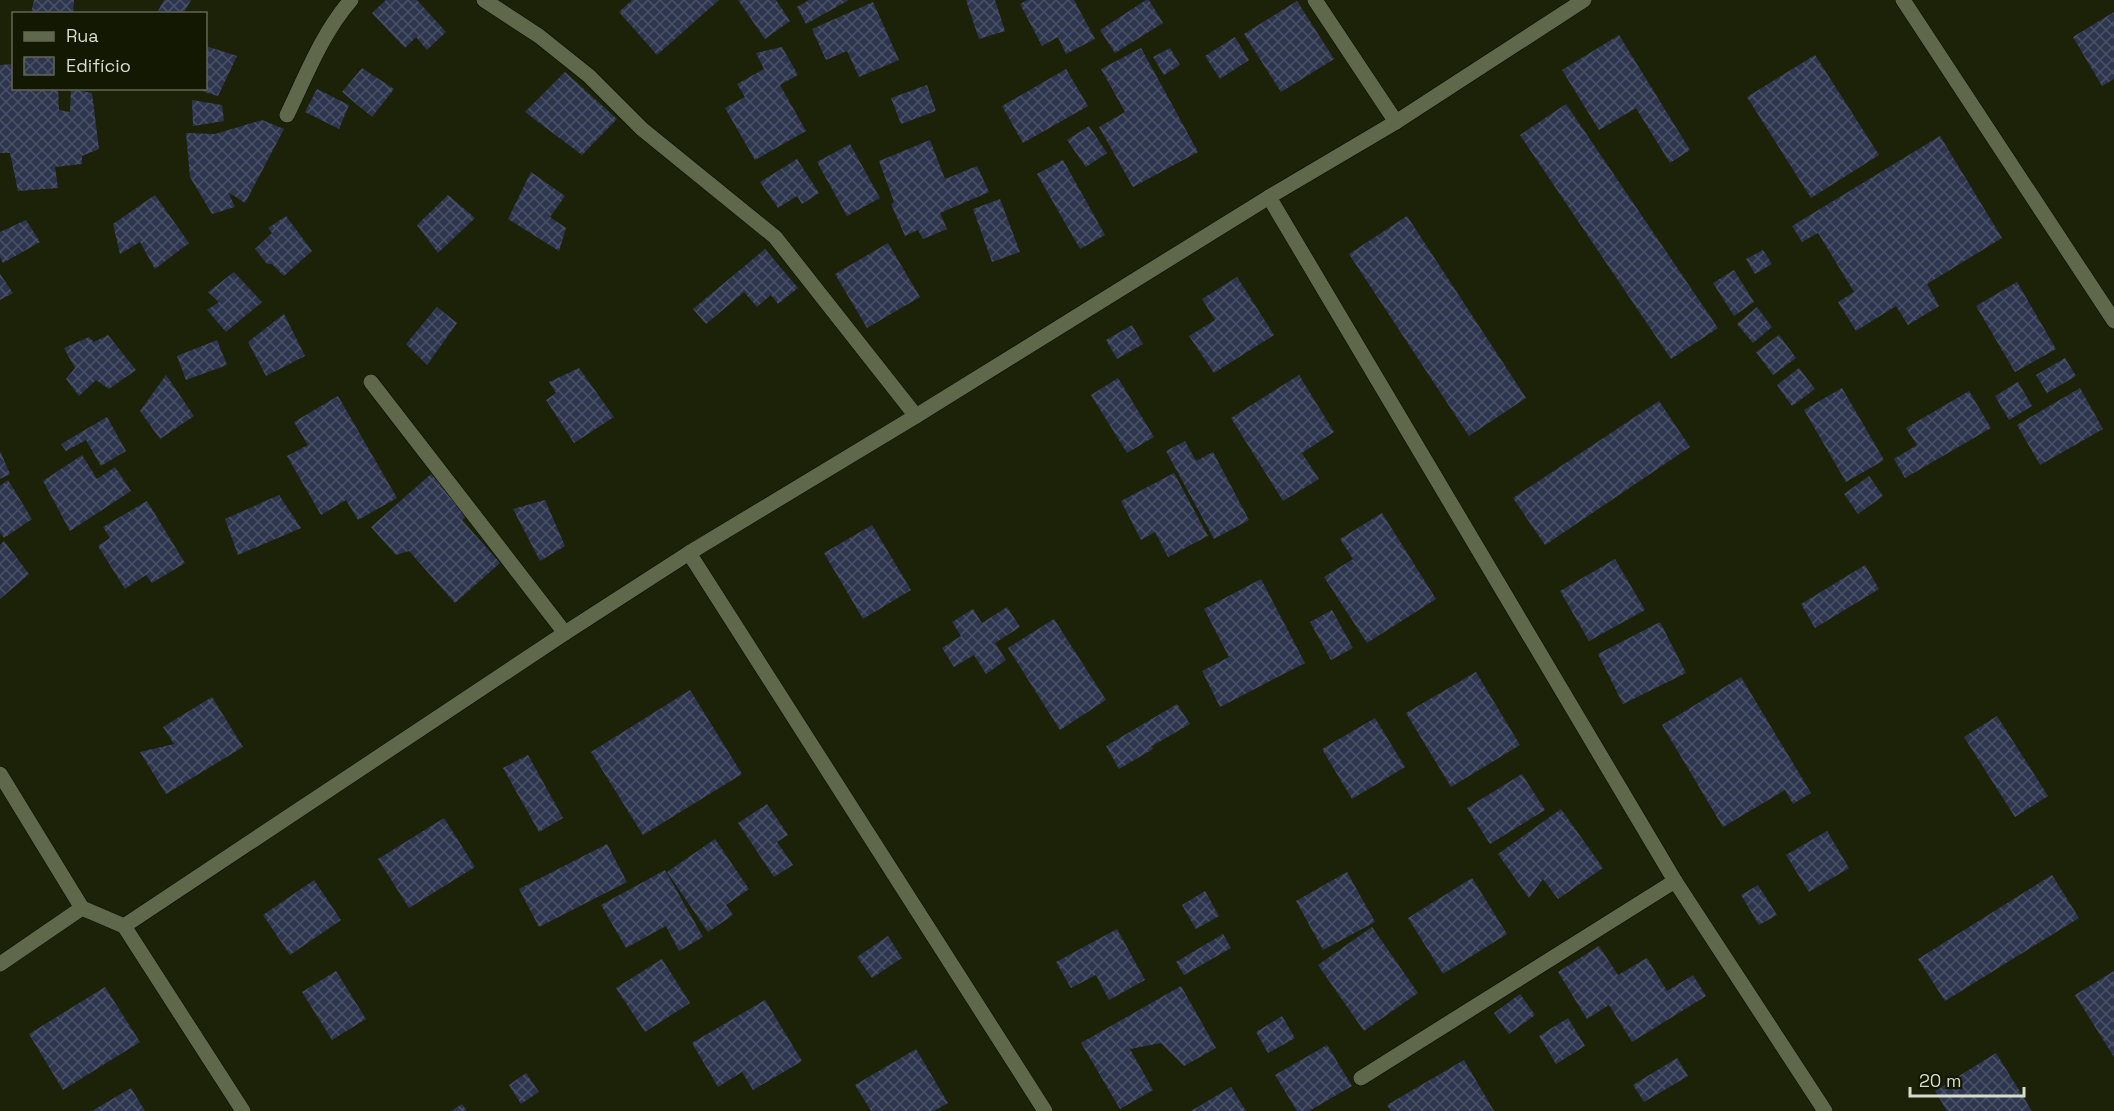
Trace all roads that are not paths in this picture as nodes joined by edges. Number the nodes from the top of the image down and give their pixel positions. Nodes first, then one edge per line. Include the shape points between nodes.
1 (351, 0) edge
2 (484, 0) edge
3 (1315, 0) edge
4 (1584, 0) edge
5 (1903, 0) edge
6 (287, 115) dead end
7 (1396, 122) junction
8 (1269, 196) junction
9 (2114, 321) edge
10 (370, 382) dead end
11 (916, 417) junction
12 (689, 553) junction
13 (565, 633) junction
14 (0, 774) edge
15 (1676, 881) junction
16 (82, 908) junction
17 (124, 926) junction
18 (0, 964) edge
19 (1361, 1078) dead end
20 (243, 1111) edge
21 (1045, 1111) edge
22 (1825, 1111) edge

1 - 6 street via 326,36
2 - 11 street via 539,36 589,76 642,129 775,237
3 - 7 street
4 - 7 street
5 - 9 street
7 - 8 street
8 - 11 street
8 - 15 street
10 - 13 street
11 - 12 street
12 - 13 street
12 - 21 street
13 - 17 street
14 - 16 street
15 - 19 street
15 - 22 street
16 - 17 street
16 - 18 street
17 - 20 street

